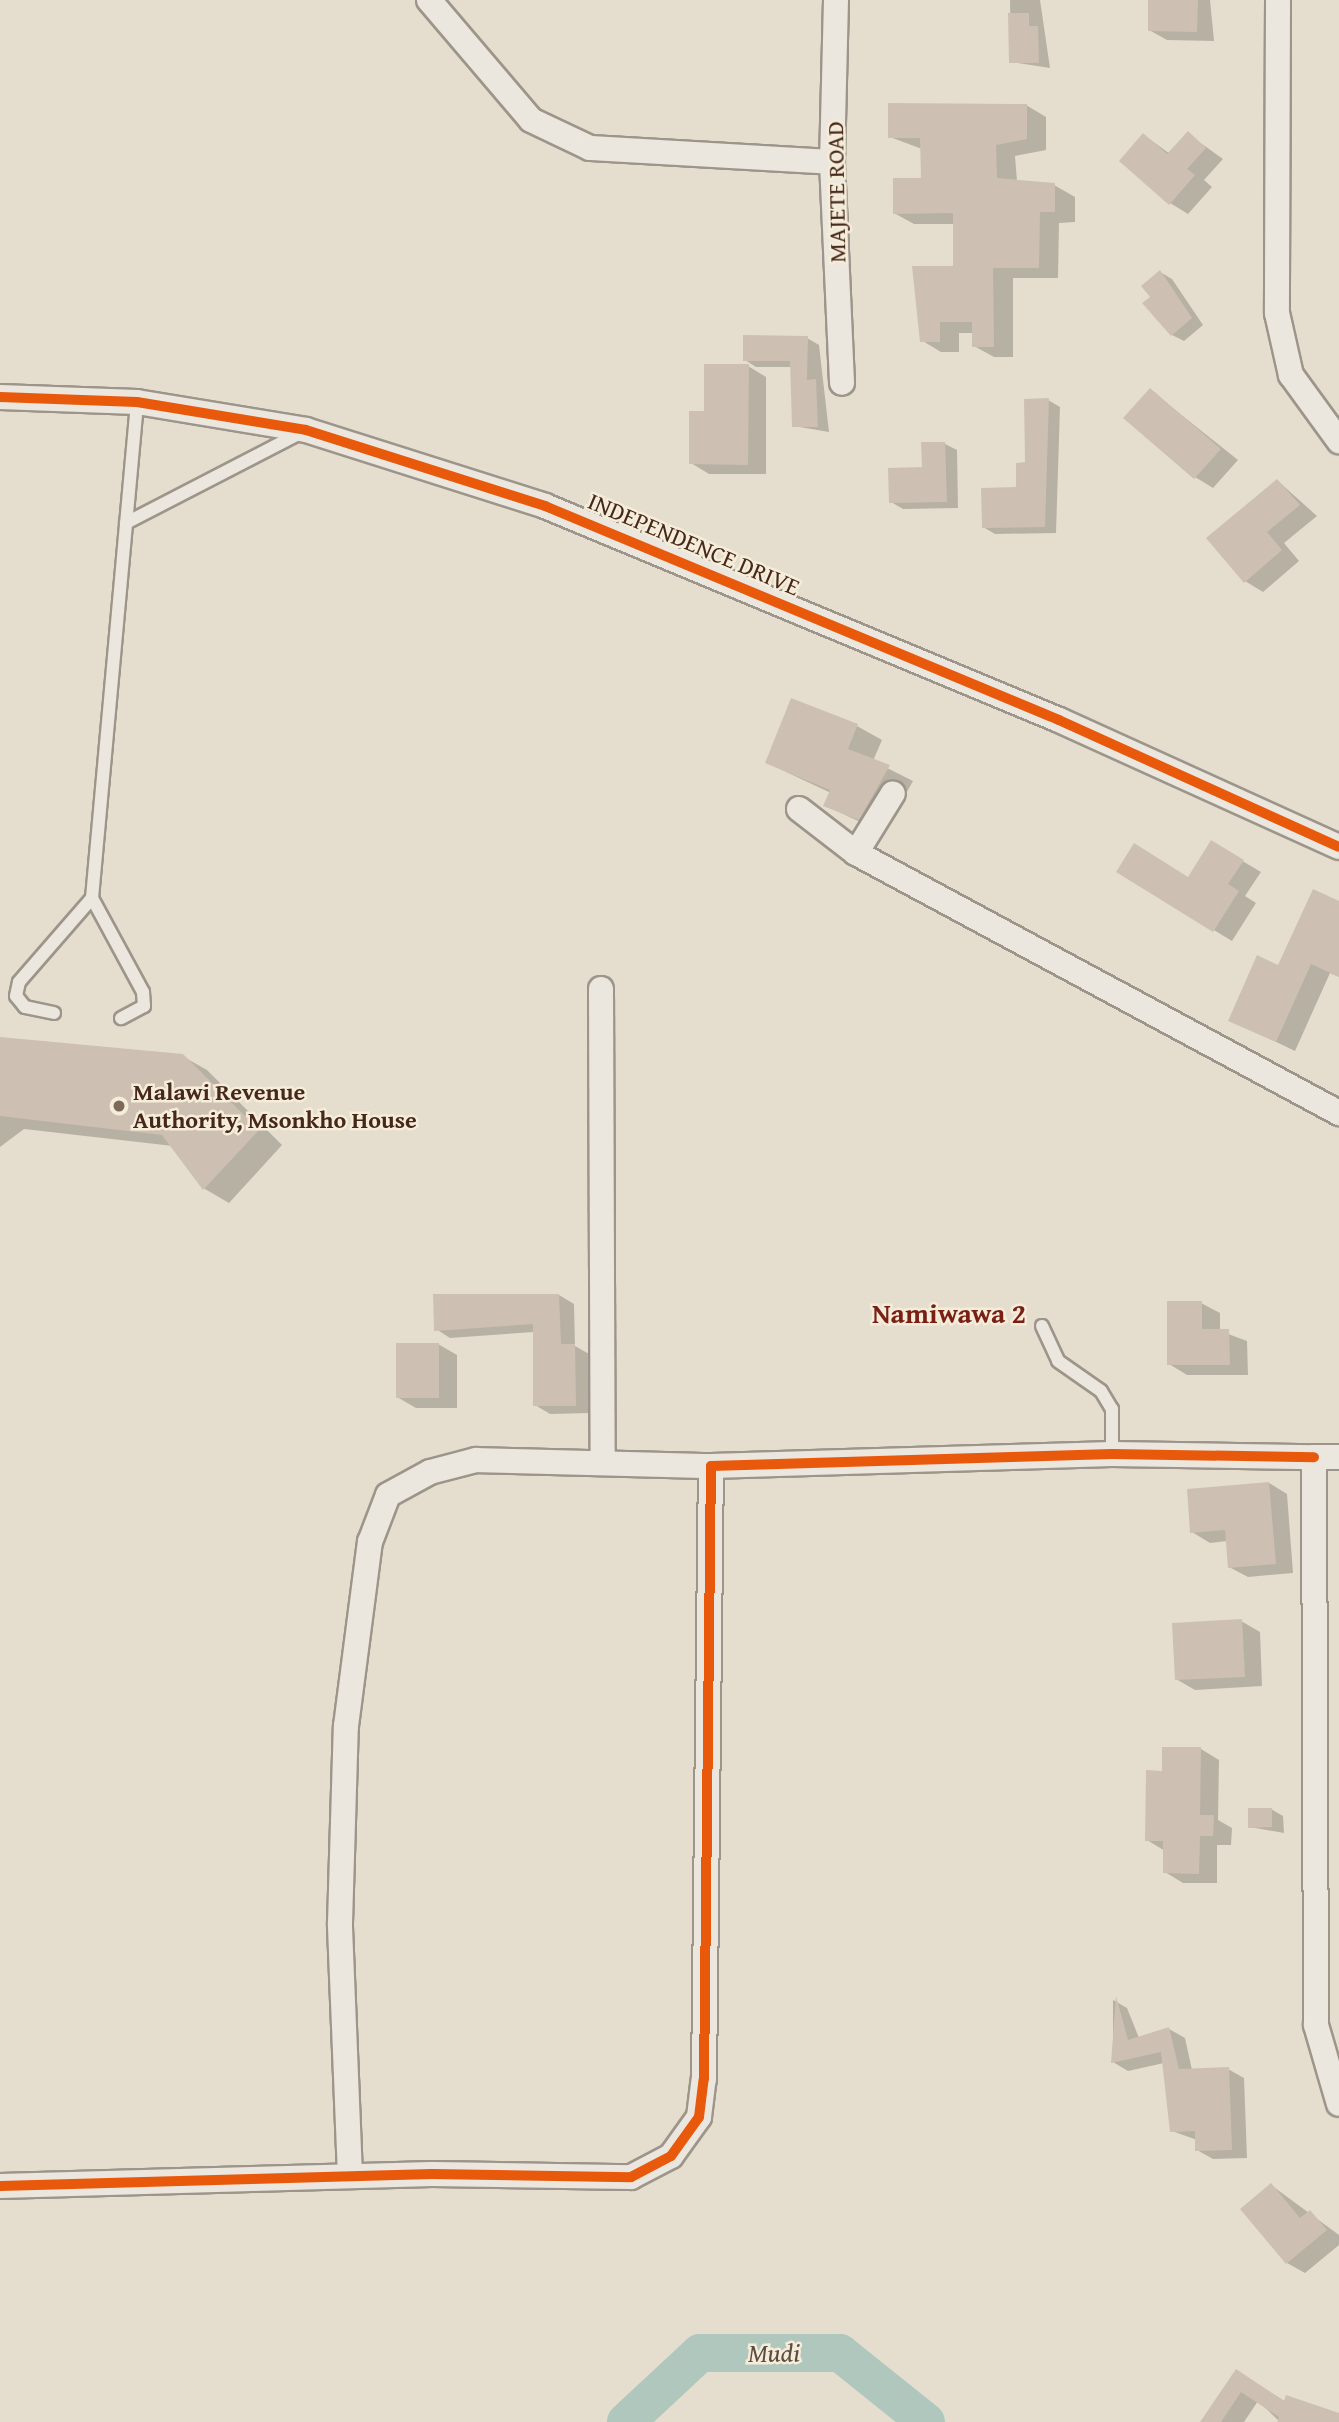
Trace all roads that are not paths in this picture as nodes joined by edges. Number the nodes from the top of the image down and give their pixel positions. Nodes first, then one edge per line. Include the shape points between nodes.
1 (429, 0) edge
2 (836, 0) edge
3 (1278, 0) edge
4 (832, 162) junction
5 (842, 383) dead end
6 (0, 397) edge
7 (137, 402) junction
8 (306, 430) junction
9 (1339, 441) edge
10 (126, 523) junction
11 (893, 793) dead end
12 (799, 810) dead end
13 (1339, 847) edge
14 (856, 853) junction
15 (92, 898) junction
16 (601, 989) dead end
17 (54, 1013) dead end
18 (121, 1018) dead end
19 (1339, 1113) edge
20 (1042, 1326) dead end
21 (1112, 1454) junction
22 (1314, 1457) junction
23 (1339, 1457) edge
24 (603, 1463) junction
25 (711, 1466) junction
26 (1339, 2104) edge
27 (350, 2176) junction
28 (0, 2186) edge

1 - 4 street via 531,120 590,148
2 - 4 street, MAJETE ROAD
3 - 9 street via 1278,313 1291,375
4 - 5 street, MAJETE ROAD
6 - 7 street, INDEPENDENCE DRIVE
7 - 8 street, INDEPENDENCE DRIVE
7 - 10 lane
8 - 10 lane
8 - 13 street, INDEPENDENCE DRIVE via 624,536
10 - 15 lane
11 - 14 street
12 - 14 street
14 - 19 street
15 - 17 lane via 19,982 16,996 25,1007
15 - 18 lane via 143,992 144,1006
16 - 24 street
20 - 21 lane via 1058,1361 1101,1391 1112,1409
21 - 22 street
21 - 25 street
22 - 23 street
22 - 26 street via 1316,2025
24 - 25 street
24 - 27 street via 476,1460 430,1472 388,1495 370,1542 346,1726 341,1871
25 - 27 street via 704,2079 699,2117 670,2156 631,2177
27 - 28 street

